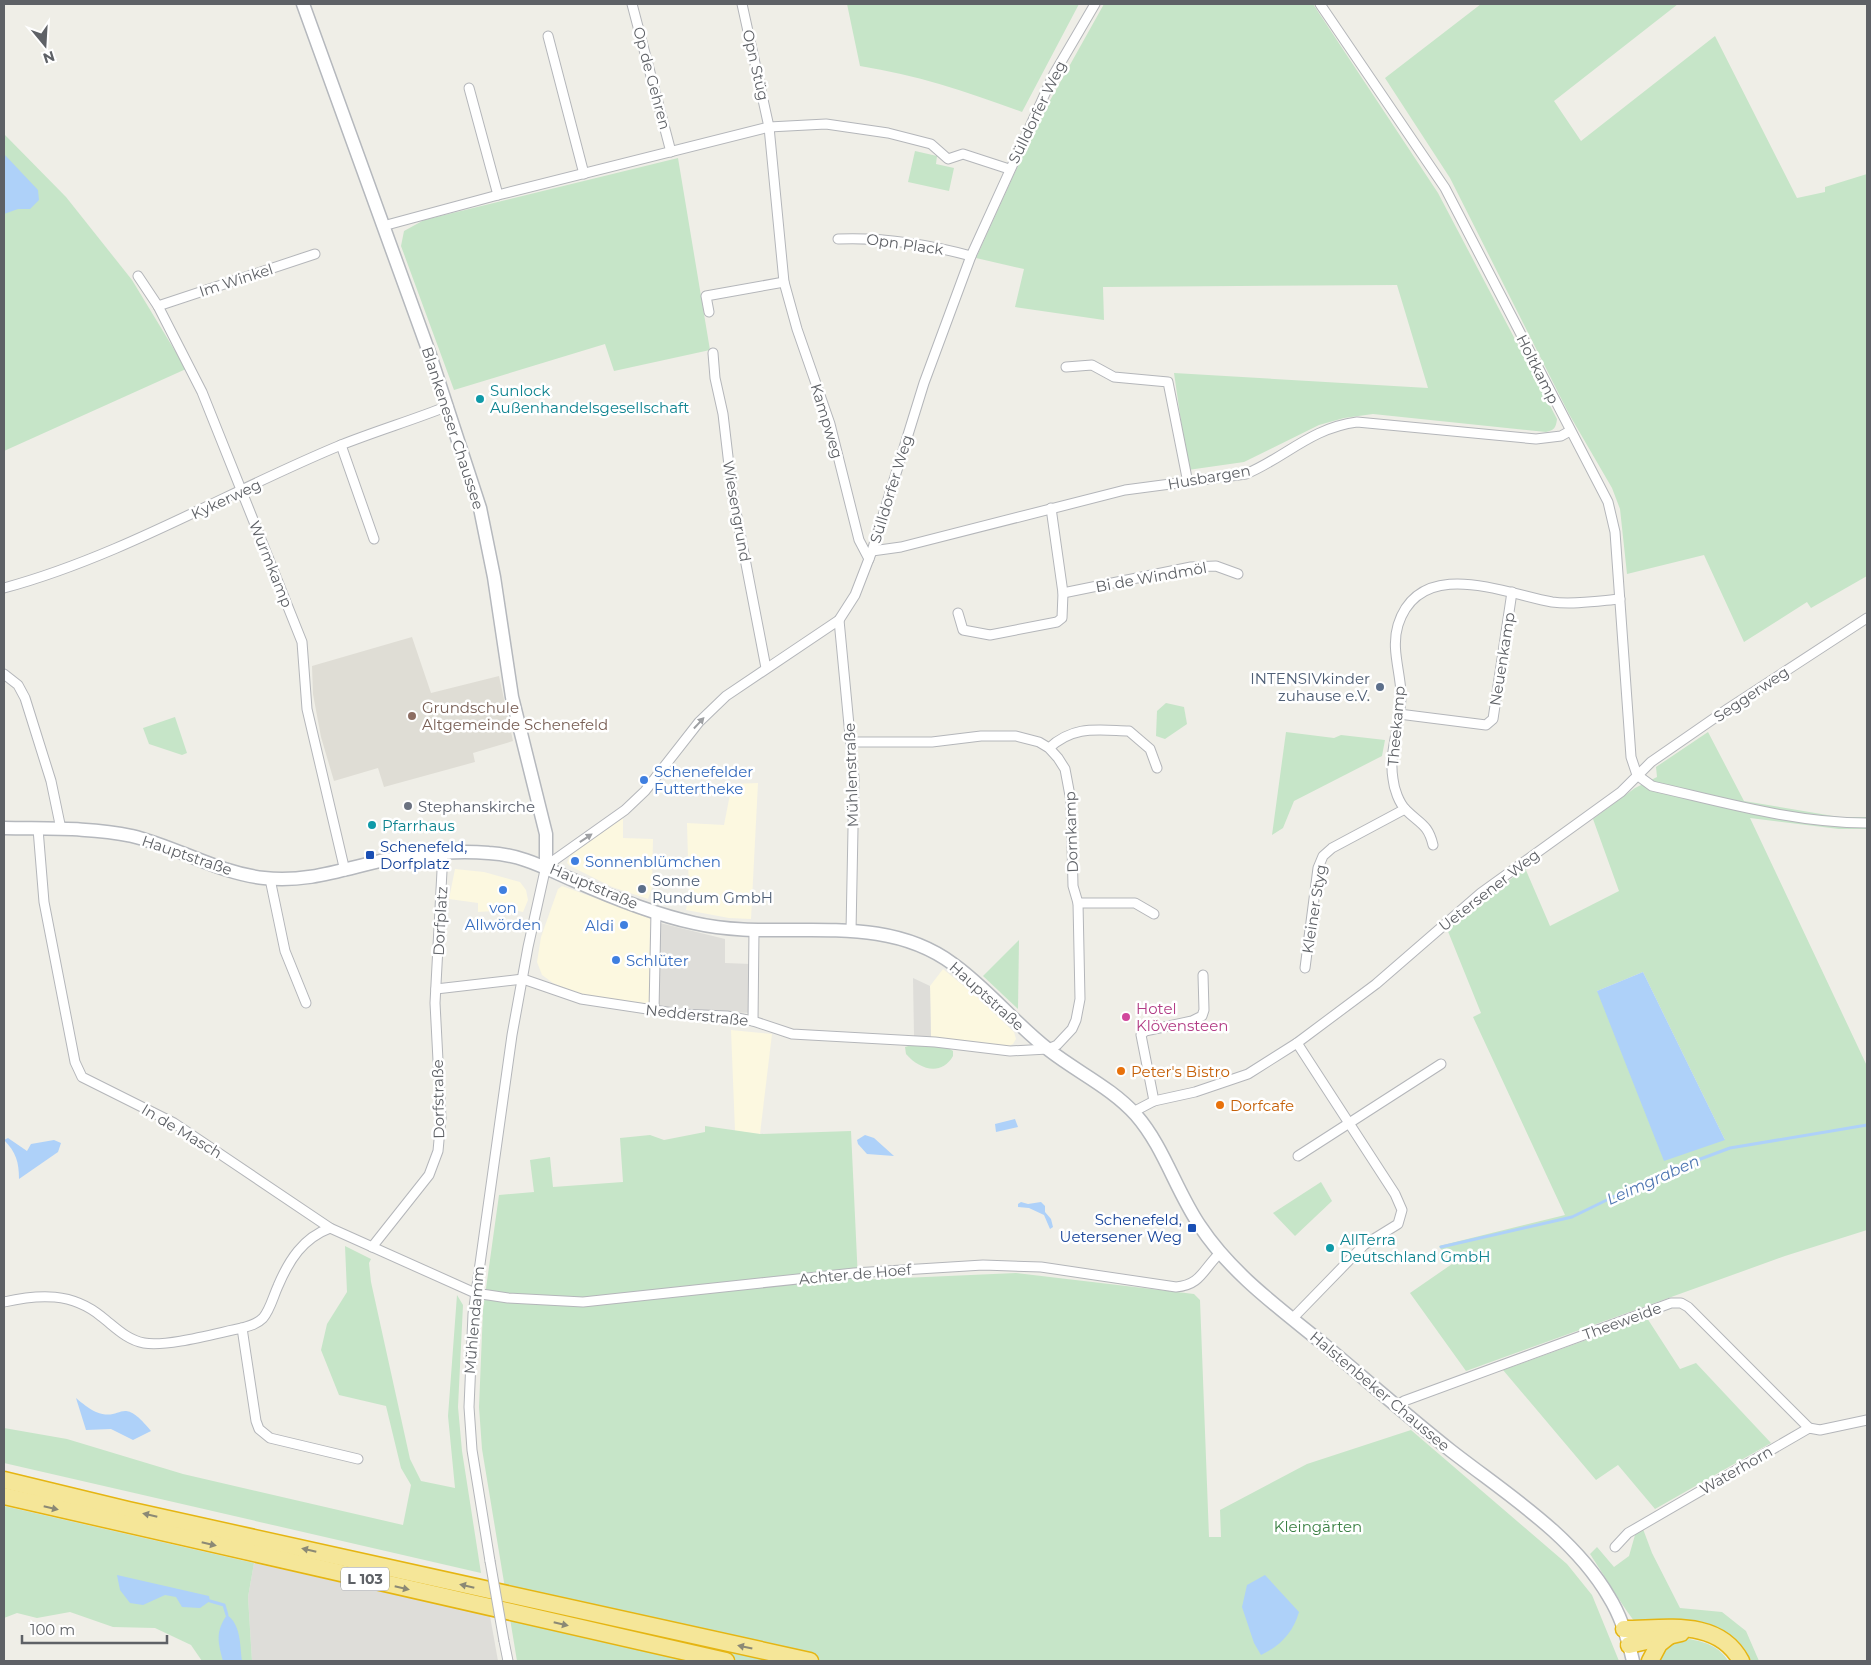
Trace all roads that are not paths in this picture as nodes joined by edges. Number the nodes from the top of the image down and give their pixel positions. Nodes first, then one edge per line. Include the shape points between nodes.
1 (303, 4) edge
2 (632, 4) edge
3 (742, 4) edge
4 (1095, 4) edge
5 (1320, 4) edge
6 (548, 36) dead end
7 (469, 88) dead end
8 (769, 127) junction
9 (672, 152) junction
10 (1009, 169) junction
11 (584, 174) junction
12 (498, 195) junction
13 (383, 226) junction
14 (838, 239) dead end
15 (315, 254) dead end
16 (971, 256) junction
17 (138, 276) dead end
18 (784, 282) junction
19 (158, 306) junction
20 (708, 312) dead end
21 (713, 353) dead end
22 (1066, 367) dead end
23 (448, 406) junction
24 (1570, 431) junction
25 (341, 445) junction
26 (1188, 483) junction
27 (242, 492) junction
28 (1051, 508) junction
29 (374, 539) dead end
30 (870, 555) junction
31 (1238, 574) dead end
32 (4, 588) edge
33 (1512, 592) junction
34 (1063, 593) junction
35 (1620, 599) junction
36 (958, 612) dead end
37 (1867, 618) edge
38 (839, 620) junction
39 (766, 668) junction
40 (4, 674) edge
41 (1399, 714) junction
42 (852, 742) junction
43 (1049, 748) junction
44 (1157, 768) dead end
45 (1637, 775) junction
46 (1405, 809) junction
47 (1867, 824) edge
48 (4, 828) edge
49 (38, 829) junction
50 (60, 830) junction
51 (1434, 844) dead end
52 (443, 852) junction
53 (546, 866) junction
54 (344, 870) junction
55 (270, 879) junction
56 (1078, 903) junction
57 (656, 912) junction
58 (1154, 914) dead end
59 (754, 931) junction
60 (851, 931) junction
61 (1305, 968) dead end
62 (1203, 975) dead end
63 (523, 979) junction
64 (436, 989) junction
65 (306, 1003) dead end
66 (654, 1010) junction
67 (753, 1020) junction
68 (1297, 1043) junction
69 (1048, 1049) junction
70 (1440, 1064) dead end
71 (1154, 1101) junction
72 (1133, 1112) junction
73 (1349, 1122) junction
74 (1298, 1156) dead end
75 (330, 1228) junction
76 (372, 1247) junction
77 (1220, 1253) junction
78 (475, 1293) junction
79 (4, 1302) edge
80 (1292, 1319) junction
81 (242, 1328) junction
82 (1396, 1406) junction
83 (1867, 1420) edge
84 (1809, 1428) junction
85 (358, 1459) dead end
86 (4, 1480) edge
87 (4, 1496) edge
88 (1614, 1547) dead end
89 (1624, 1629) junction
90 (1695, 1630) junction
91 (1669, 1636) junction
92 (1629, 1645) junction
93 (508, 1661) edge
94 (726, 1661) edge
95 (810, 1661) edge
96 (1634, 1661) edge
97 (1650, 1661) edge
98 (1741, 1661) edge

1 - 13 main road, Blankeneser Chaussee
2 - 9 street, Op de Gehren
3 - 8 street, Opn Stüg
4 - 10 street, Sülldorfer Weg via 1054,74
5 - 24 street, Holtkamp via 1445,188
6 - 11 street
7 - 12 street
8 - 9 street
8 - 10 street via 826,124 888,133 931,144 948,158 963,154
8 - 18 street, Kampweg
9 - 11 street
10 - 16 street, Sülldorfer Weg
11 - 12 street
12 - 13 street
13 - 23 main road, Blankeneser Chaussee
14 - 16 street, Opn Plack via 875,238 933,245
15 - 19 street, Im Winkel
16 - 30 street, Sülldorfer Weg via 924,383
17 - 19 street, Wurmkamp
18 - 20 street via 706,296
18 - 30 street, Kampweg via 830,424 859,540
19 - 27 street, Wurmkamp via 202,392
21 - 39 street, Wiesengrund via 732,491
22 - 26 street via 1092,365 1114,377 1168,382
23 - 25 street, Kykerweg
23 - 53 main road, Blankeneser Chaussee via 485,528 512,697 546,834
24 - 26 street, Husbargen via 1561,436 1536,439 1356,422 1322,431 1246,474
24 - 35 street, Holtkamp via 1613,517
25 - 27 street, Kykerweg
25 - 29 street
26 - 28 street, Husbargen via 1125,490
27 - 32 street, Kykerweg via 123,544
27 - 54 street, Wurmkamp via 302,642 307,709
28 - 30 street, Husbargen
28 - 34 street
30 - 38 street, Sülldorfer Weg via 855,595
31 - 34 street, Bi de Windmöl via 1216,566 1191,567
33 - 35 street, Theekamp via 1565,603
33 - 41 street, Theekamp via 1451,583 1427,590 1416,598 1405,610 1395,640 1401,695
33 - 41 street, Neuenkamp via 1493,719 1486,725
34 - 36 street via 1062,618 1057,622 990,635 963,630
35 - 45 street, Holtkamp via 1631,757
37 - 45 street, Seggerweg via 1729,708
38 - 39 street, Sülldorfer Weg
38 - 42 street, Mühlenstraße
53 -> 39 street, Sülldorfer Weg via 625,810 645,791 698,722 726,696
40 - 50 street via 18,685 25,698 51,781
41 - 46 street, Theekamp via 1392,778
42 - 43 street, Dornkamp via 932,742 1001,735 1027,738
42 - 60 street, Mühlenstraße
43 - 44 street via 1068,734 1080,730 1129,730 1150,749
43 - 56 street, Dornkamp via 1065,769 1069,783 1073,886
45 - 47 street via 1652,786 1794,818
45 - 68 street, Uetersener Weg via 1621,792 1482,894 1376,984
46 - 51 street, Theekamp via 1424,824
46 - 61 street, Kleiner Styg via 1323,856 1318,868
48 - 49 main road, Hauptstraße
49 - 50 main road, Hauptstraße
49 - 75 street, In de Masch via 44,902 75,1062 82,1077 174,1123
50 - 55 main road, Hauptstraße via 135,837 236,873
52 - 53 main road, Hauptstraße via 493,853
52 - 54 main road, Hauptstraße
52 - 64 street, Dorfplatz
53 - 57 main road, Hauptstraße
53 - 63 street, Mühlendamm
54 - 55 main road, Hauptstraße via 308,878
55 - 65 street via 285,951
56 - 58 street via 1135,902
56 - 69 street, Dornkamp via 1080,999 1076,1020 1066,1037
57 - 59 main road, Hauptstraße via 708,926
57 - 66 street
59 - 60 main road, Hauptstraße
59 - 67 street
60 - 69 main road, Hauptstraße via 911,941 935,952 954,964
62 - 71 street via 1202,1016 1145,1031 1141,1035
63 - 64 street, Nedderstraße
63 - 66 street, Nedderstraße via 581,999
63 - 78 street, Mühlendamm
64 - 76 street, Dorfstraße via 441,1126 436,1159 429,1174
66 - 67 street, Nedderstraße
67 - 69 street, Nedderstraße via 792,1034 935,1042 1010,1051
68 - 71 street, Uetersener Weg via 1230,1081
68 - 73 street
69 - 72 main road, Hauptstraße
70 - 73 street
71 - 72 street, Uetersener Weg
72 - 77 main road, Halstenbeker Chaussee via 1155,1144 1191,1213
73 - 74 street
73 - 80 street via 1401,1204 1402,1218 1392,1229 1364,1246
75 - 76 street, In de Masch
75 - 81 street via 316,1233 303,1244 290,1262 263,1317
76 - 78 street, In de Masch
77 - 78 street, Achter de Hoef via 1197,1280 1189,1286 1176,1287 1041,1267 991,1264 854,1273 583,1302
77 - 80 main road, Halstenbeker Chaussee
78 - 93 street, Mühlendamm, bridge via 469,1407 472,1450
79 - 81 street via 32,1296 50,1296 74,1302 95,1312 123,1335 144,1343 174,1341
80 - 82 main road, Halstenbeker Chaussee
81 - 85 street via 259,1429 270,1438
82 - 84 street, Theeweide via 1671,1303 1681,1303
82 - 89 main road, Halstenbeker Chaussee via 1568,1545 1594,1574
83 - 84 street, Waterhorn via 1820,1430
84 - 88 street, Waterhorn via 1628,1533
95 -> 86 highway, L 103
87 -> 94 highway, L 103
89 - 90 highway
89 - 92 main road, Halstenbeker Chaussee
90 - 91 highway
90 - 98 highway via 1723,1639
91 - 92 highway
91 - 97 highway via 1659,1644
92 - 96 main road, Halstenbeker Chaussee

